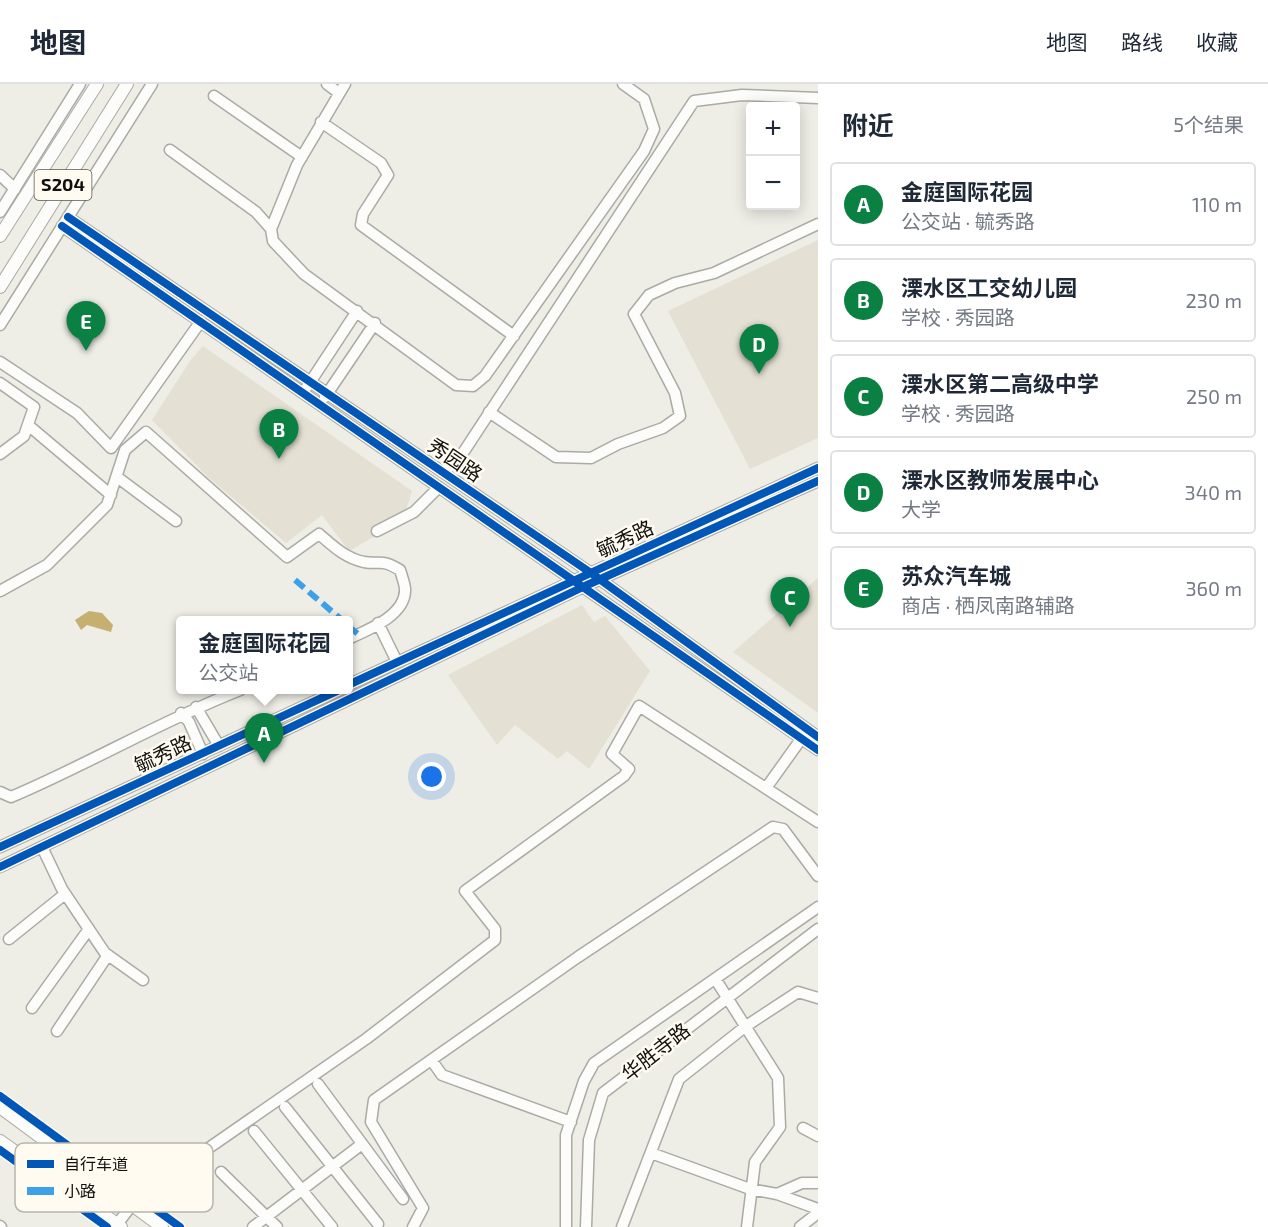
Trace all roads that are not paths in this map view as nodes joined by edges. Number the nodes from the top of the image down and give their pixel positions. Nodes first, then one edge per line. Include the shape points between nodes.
1 (80, 84) edge
2 (96, 84) edge
3 (127, 84) edge
4 (152, 84) edge
5 (327, 84) edge
6 (623, 84) edge
7 (342, 88) edge
8 (214, 96) dead end
9 (818, 98) edge
10 (321, 122) junction
11 (170, 150) dead end
12 (302, 157) junction
13 (0, 175) edge
14 (15, 189) junction
15 (0, 212) edge
16 (65, 221) junction
17 (818, 224) edge
18 (271, 229) junction
19 (0, 236) edge
20 (0, 287) edge
21 (357, 311) junction
22 (201, 321) junction
23 (375, 323) junction
24 (0, 325) edge
25 (514, 336) junction
26 (0, 362) edge
27 (310, 382) junction
28 (0, 383) edge
29 (303, 392) junction
30 (328, 394) junction
31 (320, 404) junction
32 (489, 412) junction
33 (28, 425) junction
34 (0, 454) edge
35 (818, 468) edge
36 (442, 472) junction
37 (117, 477) junction
38 (818, 481) edge
39 (439, 487) junction
40 (111, 495) junction
41 (176, 521) dead end
42 (378, 531) dead end
43 (591, 573) junction
44 (572, 580) junction
45 (599, 581) junction
46 (585, 586) junction
47 (0, 591) edge
48 (378, 623) junction
49 (353, 636) edge
50 (397, 662) junction
51 (353, 683) edge
52 (230, 694) edge
53 (330, 694) edge
54 (196, 707) junction
55 (181, 713) junction
56 (804, 734) junction
57 (818, 737) edge
58 (219, 746) junction
59 (818, 750) edge
60 (203, 754) junction
61 (766, 788) junction
62 (0, 792) edge
63 (818, 822) edge
64 (0, 847) edge
65 (42, 847) junction
66 (0, 867) edge
67 (818, 876) edge
68 (65, 894) junction
69 (818, 907) edge
70 (88, 929) junction
71 (818, 929) edge
72 (9, 939) dead end
73 (108, 955) junction
74 (143, 980) dead end
75 (716, 980) junction
76 (728, 996) junction
77 (818, 998) edge
78 (32, 1008) dead end
79 (746, 1026) junction
80 (57, 1030) dead end
81 (432, 1060) junction
82 (318, 1084) dead end
83 (0, 1107) edge
84 (285, 1107) dead end
85 (571, 1122) junction
86 (803, 1128) dead end
87 (254, 1131) dead end
88 (818, 1136) edge
89 (0, 1141) edge
90 (48, 1143) edge
91 (362, 1144) junction
92 (213, 1145) edge
93 (15, 1152) edge
94 (651, 1153) junction
95 (331, 1167) junction
96 (221, 1172) dead end
97 (818, 1183) edge
98 (750, 1189) junction
99 (300, 1190) junction
100 (777, 1194) junction
101 (403, 1198) dead end
102 (818, 1211) edge
103 (99, 1212) edge
104 (127, 1212) edge
105 (142, 1212) edge
106 (264, 1216) junction
107 (378, 1224) dead end
108 (118, 1226) edge
109 (162, 1227) edge
110 (253, 1227) edge
111 (277, 1227) edge
112 (332, 1227) edge
113 (413, 1227) edge
114 (566, 1227) edge
115 (586, 1227) edge
116 (622, 1227) edge
117 (747, 1227) edge
118 (800, 1227) edge

1 - 14 street
2 - 19 main road, S204
3 - 20 main road, S204
4 - 16 street
5 - 7 street
6 - 25 street via 644,99 654,129 644,151
7 - 10 street
8 - 12 street
9 - 32 street via 742,95 694,101
10 - 12 street
10 - 25 street via 381,163 388,175 363,214 361,225
11 - 18 street via 256,212
12 - 18 street
13 - 14 street
14 - 15 street
16 - 22 street, 秀园路
16 - 24 street
16 - 27 street, 秀园路
17 - 32 street via 714,273 675,283 649,295 634,314 675,393 680,416 663,428 591,458 556,457
18 - 21 street via 273,242 304,274
21 - 23 street
21 - 27 street
22 - 26 street via 111,448 77,413
22 - 29 street, 秀园路
23 - 25 street via 456,385 472,386 485,376
23 - 30 street
27 - 29 street
27 - 30 street, 秀园路
28 - 33 street via 34,407
29 - 31 street, 秀园路
30 - 31 street
30 - 36 street, 秀园路
31 - 39 street, 秀园路
32 - 36 street via 457,462
33 - 34 street via 24,436
33 - 40 street
35 - 43 street, 毓秀路
36 - 43 street, 秀园路
37 - 40 street
37 - 41 street
37 - 48 street via 125,450 146,432 287,557 319,534 342,553 365,562 385,561 400,570 405,590 402,605
38 - 45 street, 毓秀路
39 - 42 street via 414,512
39 - 44 street, 秀园路
40 - 47 street via 107,505 47,565
43 - 44 street, 毓秀路
43 - 45 street, 秀园路
44 - 46 street, 秀园路
44 - 50 street, 毓秀路
45 - 46 street, 毓秀路
45 - 56 street, 秀园路
46 - 56 street, 秀园路
46 - 65 street, 毓秀路
48 - 49 street
48 - 50 street
50 - 51 street, 毓秀路
52 - 54 street
53 - 58 street, 毓秀路
54 - 55 street
54 - 58 street
55 - 60 street
55 - 62 street via 67,773 12,797
56 - 57 street, 秀园路
56 - 59 street, 秀园路
56 - 61 street
58 - 60 street, 毓秀路
60 - 64 street, 毓秀路
61 - 63 street
61 - 92 street via 639,706 612,754 629,769 624,777 465,891 495,929 495,940 366,1039
65 - 66 street, 毓秀路
65 - 68 street
67 - 81 street via 783,829 773,827
68 - 70 street
68 - 72 street
69 - 75 street
70 - 73 street
70 - 78 street
71 - 76 street, 华胜寺路
73 - 74 street
73 - 80 street
75 - 76 street
75 - 85 street via 594,1063
76 - 79 street
76 - 115 street, 华胜寺路 via 603,1093 589,1140
77 - 79 street via 798,992
79 - 94 street via 679,1079
79 - 98 street via 778,1078 780,1126 755,1162
81 - 85 street via 442,1075
81 - 113 street via 374,1100 371,1122 423,1208
82 - 91 street
83 - 90 main road
84 - 95 street
85 - 114 street via 566,1135
86 - 88 street
87 - 99 street
89 - 93 main road
91 - 95 street
91 - 101 street
94 - 98 street
94 - 116 street
95 - 99 street
95 - 107 street
96 - 106 street
97 - 100 street via 802,1183
98 - 100 street
98 - 117 street
99 - 106 street
99 - 112 street
100 - 102 street
102 - 118 street
103 - 108 main road
104 - 108 street
105 - 109 main road
106 - 110 street
106 - 111 street

